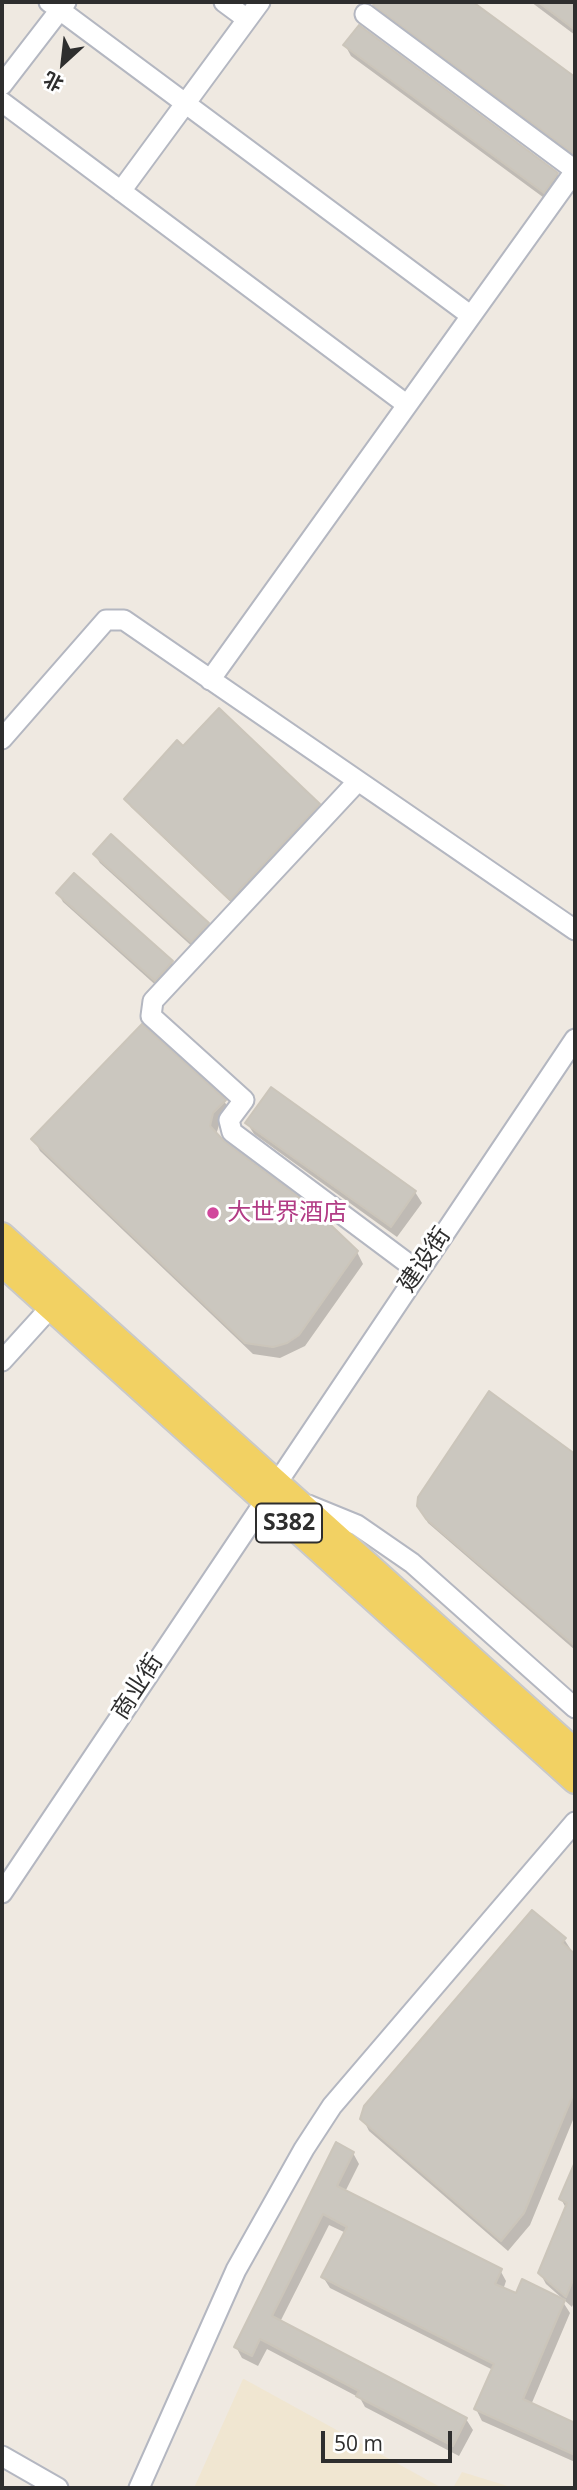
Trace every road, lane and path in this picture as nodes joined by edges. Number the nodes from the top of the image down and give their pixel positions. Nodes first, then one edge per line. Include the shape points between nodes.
1 (224, 2) edge
2 (260, 2) edge
3 (58, 4) edge
4 (365, 15) dead end
5 (247, 19) junction
6 (2, 85) edge
7 (2, 102) edge
8 (184, 105) junction
9 (575, 170) edge
10 (121, 191) junction
11 (470, 315) junction
12 (406, 404) junction
13 (210, 680) junction
14 (2, 739) edge
15 (358, 781) junction
16 (575, 930) edge
17 (575, 1039) edge
18 (2, 1235) edge
19 (2, 1264) edge
20 (418, 1271) junction
21 (50, 1308) junction
22 (2, 1361) edge
23 (270, 1491) junction
24 (296, 1500) junction
25 (575, 1708) edge
26 (575, 1751) edge
27 (575, 1781) edge
28 (575, 1822) edge
29 (2, 1893) edge
30 (2, 2456) edge
31 (58, 2488) edge
32 (139, 2488) edge

1 - 5 street
2 - 5 street
3 - 6 street
3 - 8 street
4 - 9 street
5 - 8 street
7 - 10 street
8 - 10 street
8 - 11 street
9 - 11 street
10 - 12 street
11 - 12 street
12 - 13 street
13 - 14 street via 124,620 106,620
13 - 15 street
15 - 16 street
15 - 20 street via 153,1001 151,1016 244,1100 229,1120 232,1132
17 - 20 street, 建设街
18 - 23 main road, S382
19 - 21 main road, S382
20 - 23 street, 建设街
21 - 22 street
21 - 23 main road, S382
23 - 24 main road, S382
23 - 27 main road, S382
23 - 29 street, 商业街
24 - 25 street via 383,1541
24 - 26 main road, S382
28 - 32 street via 332,2106 236,2270
30 - 31 street

